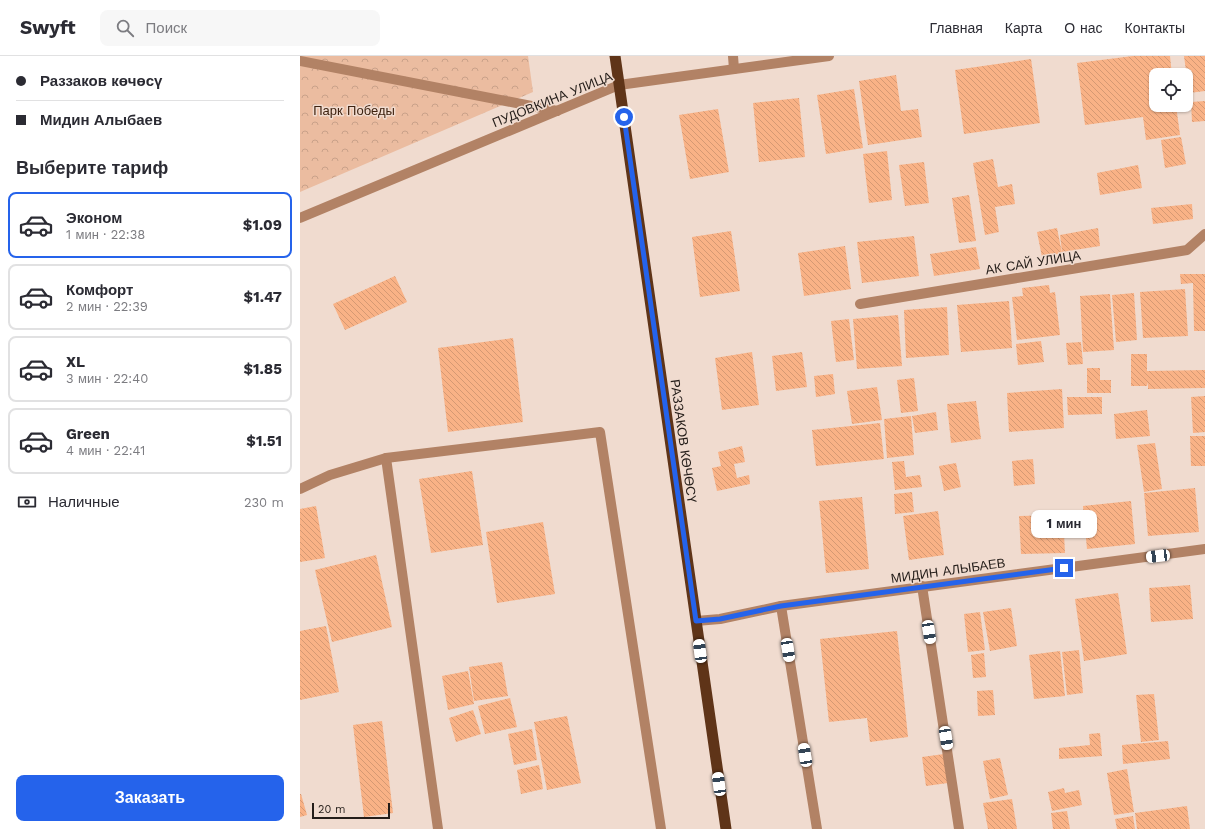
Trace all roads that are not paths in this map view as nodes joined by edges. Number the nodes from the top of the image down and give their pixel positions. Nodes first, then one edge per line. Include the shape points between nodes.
1 (615, 56) edge
2 (733, 56) edge
3 (829, 56) edge
4 (300, 61) edge
5 (734, 69) junction
6 (619, 85) junction
7 (557, 111) junction
8 (300, 218) edge
9 (1205, 234) edge
10 (860, 304) dead end
11 (386, 458) junction
12 (300, 489) edge
13 (1205, 549) edge
14 (922, 586) junction
15 (781, 606) junction
16 (696, 621) junction
17 (438, 829) edge
18 (661, 829) edge
19 (726, 829) edge
20 (817, 829) edge
21 (960, 829) edge

1 - 6 highway, РАЗЗАКОВ КӨЧӨСҮ
2 - 5 street
3 - 5 street, ПУДОВКИНА УЛИЦА
4 - 7 street
5 - 6 street, ПУДОВКИНА УЛИЦА
6 - 7 street, ПУДОВКИНА УЛИЦА
6 - 16 highway, РАЗЗАКОВ КӨЧӨСҮ
7 - 8 street, ПУДОВКИНА УЛИЦА
9 - 10 street, АК САЙ УЛИЦА via 1187,250
11 - 12 street via 330,475
11 - 17 street
11 - 18 street via 600,432
13 - 14 street, МИДИН АЛЫБАЕВ
14 - 15 street, МИДИН АЛЫБАЕВ
14 - 21 street
15 - 16 street, МИДИН АЛЫБАЕВ via 720,619
15 - 20 street
16 - 19 highway, РАЗЗАКОВ КӨЧӨСҮ

